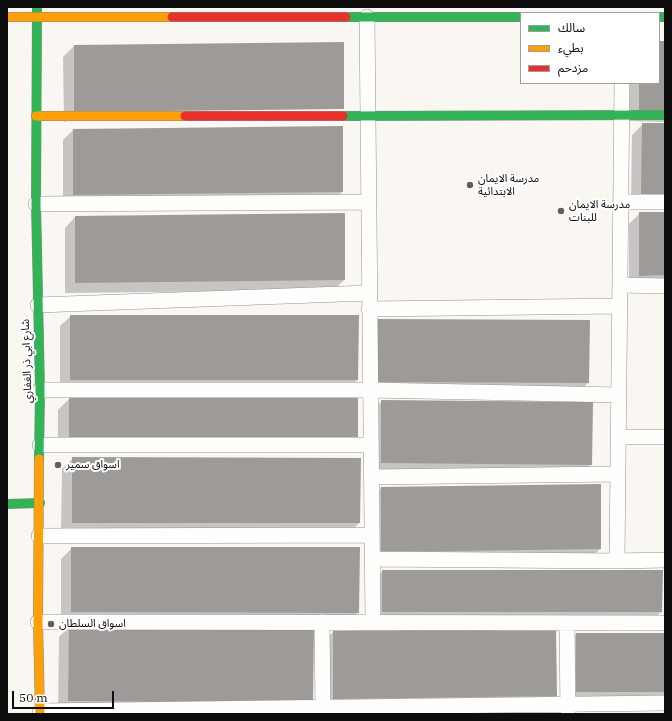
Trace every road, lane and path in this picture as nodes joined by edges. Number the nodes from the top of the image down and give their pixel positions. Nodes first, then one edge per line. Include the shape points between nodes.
1 (37, 7) edge
2 (7, 17) edge
3 (36, 17) junction
4 (367, 17) junction
5 (520, 17) edge
6 (622, 84) edge
7 (622, 115) junction
8 (665, 115) edge
9 (36, 116) junction
10 (367, 116) junction
11 (368, 202) junction
12 (621, 202) junction
13 (665, 202) edge
14 (36, 204) junction
15 (620, 285) junction
16 (665, 286) edge
17 (369, 293) junction
18 (38, 305) junction
19 (620, 306) junction
20 (369, 309) junction
21 (40, 390) junction
22 (370, 390) junction
23 (619, 395) junction
24 (618, 437) junction
25 (665, 437) edge
26 (371, 445) junction
27 (40, 446) junction
28 (618, 474) junction
29 (371, 478) junction
30 (40, 503) junction
31 (7, 504) edge
32 (372, 535) junction
33 (39, 536) junction
34 (372, 559) junction
35 (665, 560) edge
36 (617, 561) junction
37 (38, 622) junction
38 (322, 622) junction
39 (373, 622) junction
40 (567, 623) junction
41 (665, 623) edge
42 (665, 703) edge
43 (568, 709) edge
44 (323, 711) edge
45 (40, 712) edge

1 - 3 street, شارع ابي ذر الغفاري
2 - 3 street
3 - 4 street
3 - 9 street, شارع ابي ذر الغفاري
4 - 5 street
4 - 10 street
6 - 7 street
7 - 8 street
7 - 10 street
7 - 12 street
9 - 10 street
9 - 14 street, شارع ابي ذر الغفاري
10 - 11 street
11 - 14 street
11 - 17 street
12 - 13 street
12 - 15 street
14 - 18 street, شارع ابي ذر الغفاري
15 - 16 street
15 - 19 street
17 - 18 street
17 - 20 street
18 - 21 street, شارع ابي ذر الغفاري
19 - 20 street
19 - 23 street
20 - 22 street
21 - 22 street
21 - 27 street, شارع ابي ذر الغفاري
22 - 23 street
22 - 26 street
23 - 24 street
24 - 25 street
24 - 28 street
26 - 27 street
26 - 29 street
27 - 30 street, شارع ابي ذر الغفاري
28 - 29 street
28 - 36 street
29 - 32 street
30 - 31 street
30 - 33 street, شارع ابي ذر الغفاري
32 - 33 street
32 - 34 street
33 - 37 street, شارع ابي ذر الغفاري
34 - 36 street
34 - 39 street
35 - 36 street
37 - 38 street
37 - 45 street, شارع ابي ذر الغفاري
38 - 39 street
38 - 44 street
39 - 40 street
40 - 41 street
40 - 43 street
42 - 43 street
43 - 44 street
44 - 45 street

